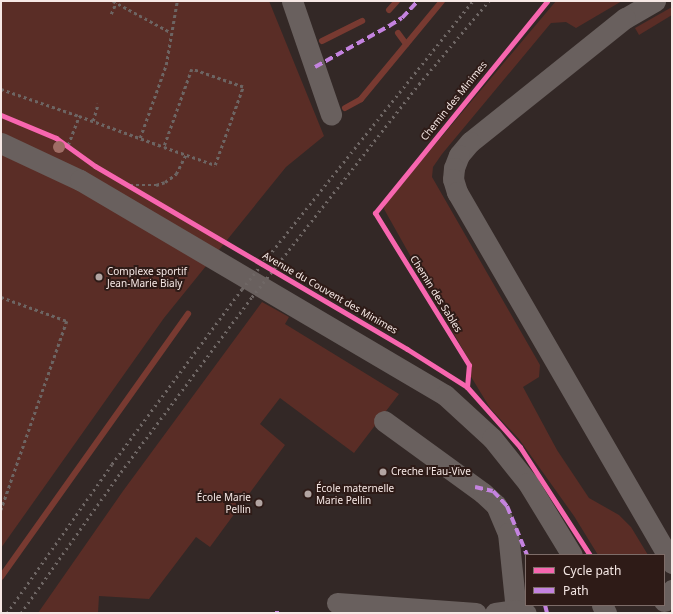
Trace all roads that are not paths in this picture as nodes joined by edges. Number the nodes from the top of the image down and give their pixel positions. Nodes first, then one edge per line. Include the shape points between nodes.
1 (292, 1) edge
2 (654, 1) edge
3 (331, 114) dead end
4 (1, 143) edge
5 (384, 421) dead end
6 (571, 554) edge
7 (672, 563) edge
8 (672, 590) edge
9 (665, 600) edge
10 (337, 603) dead end
11 (521, 611) edge
12 (476, 613) edge
13 (495, 613) edge

1 - 3 street
2 - 7 street via 625,18 470,142 459,155 453,179 457,192
4 - 6 street via 80,180 444,395 492,438 528,484
5 - 11 street via 496,505 508,533
8 - 9 street
10 - 12 street
11 - 13 street

